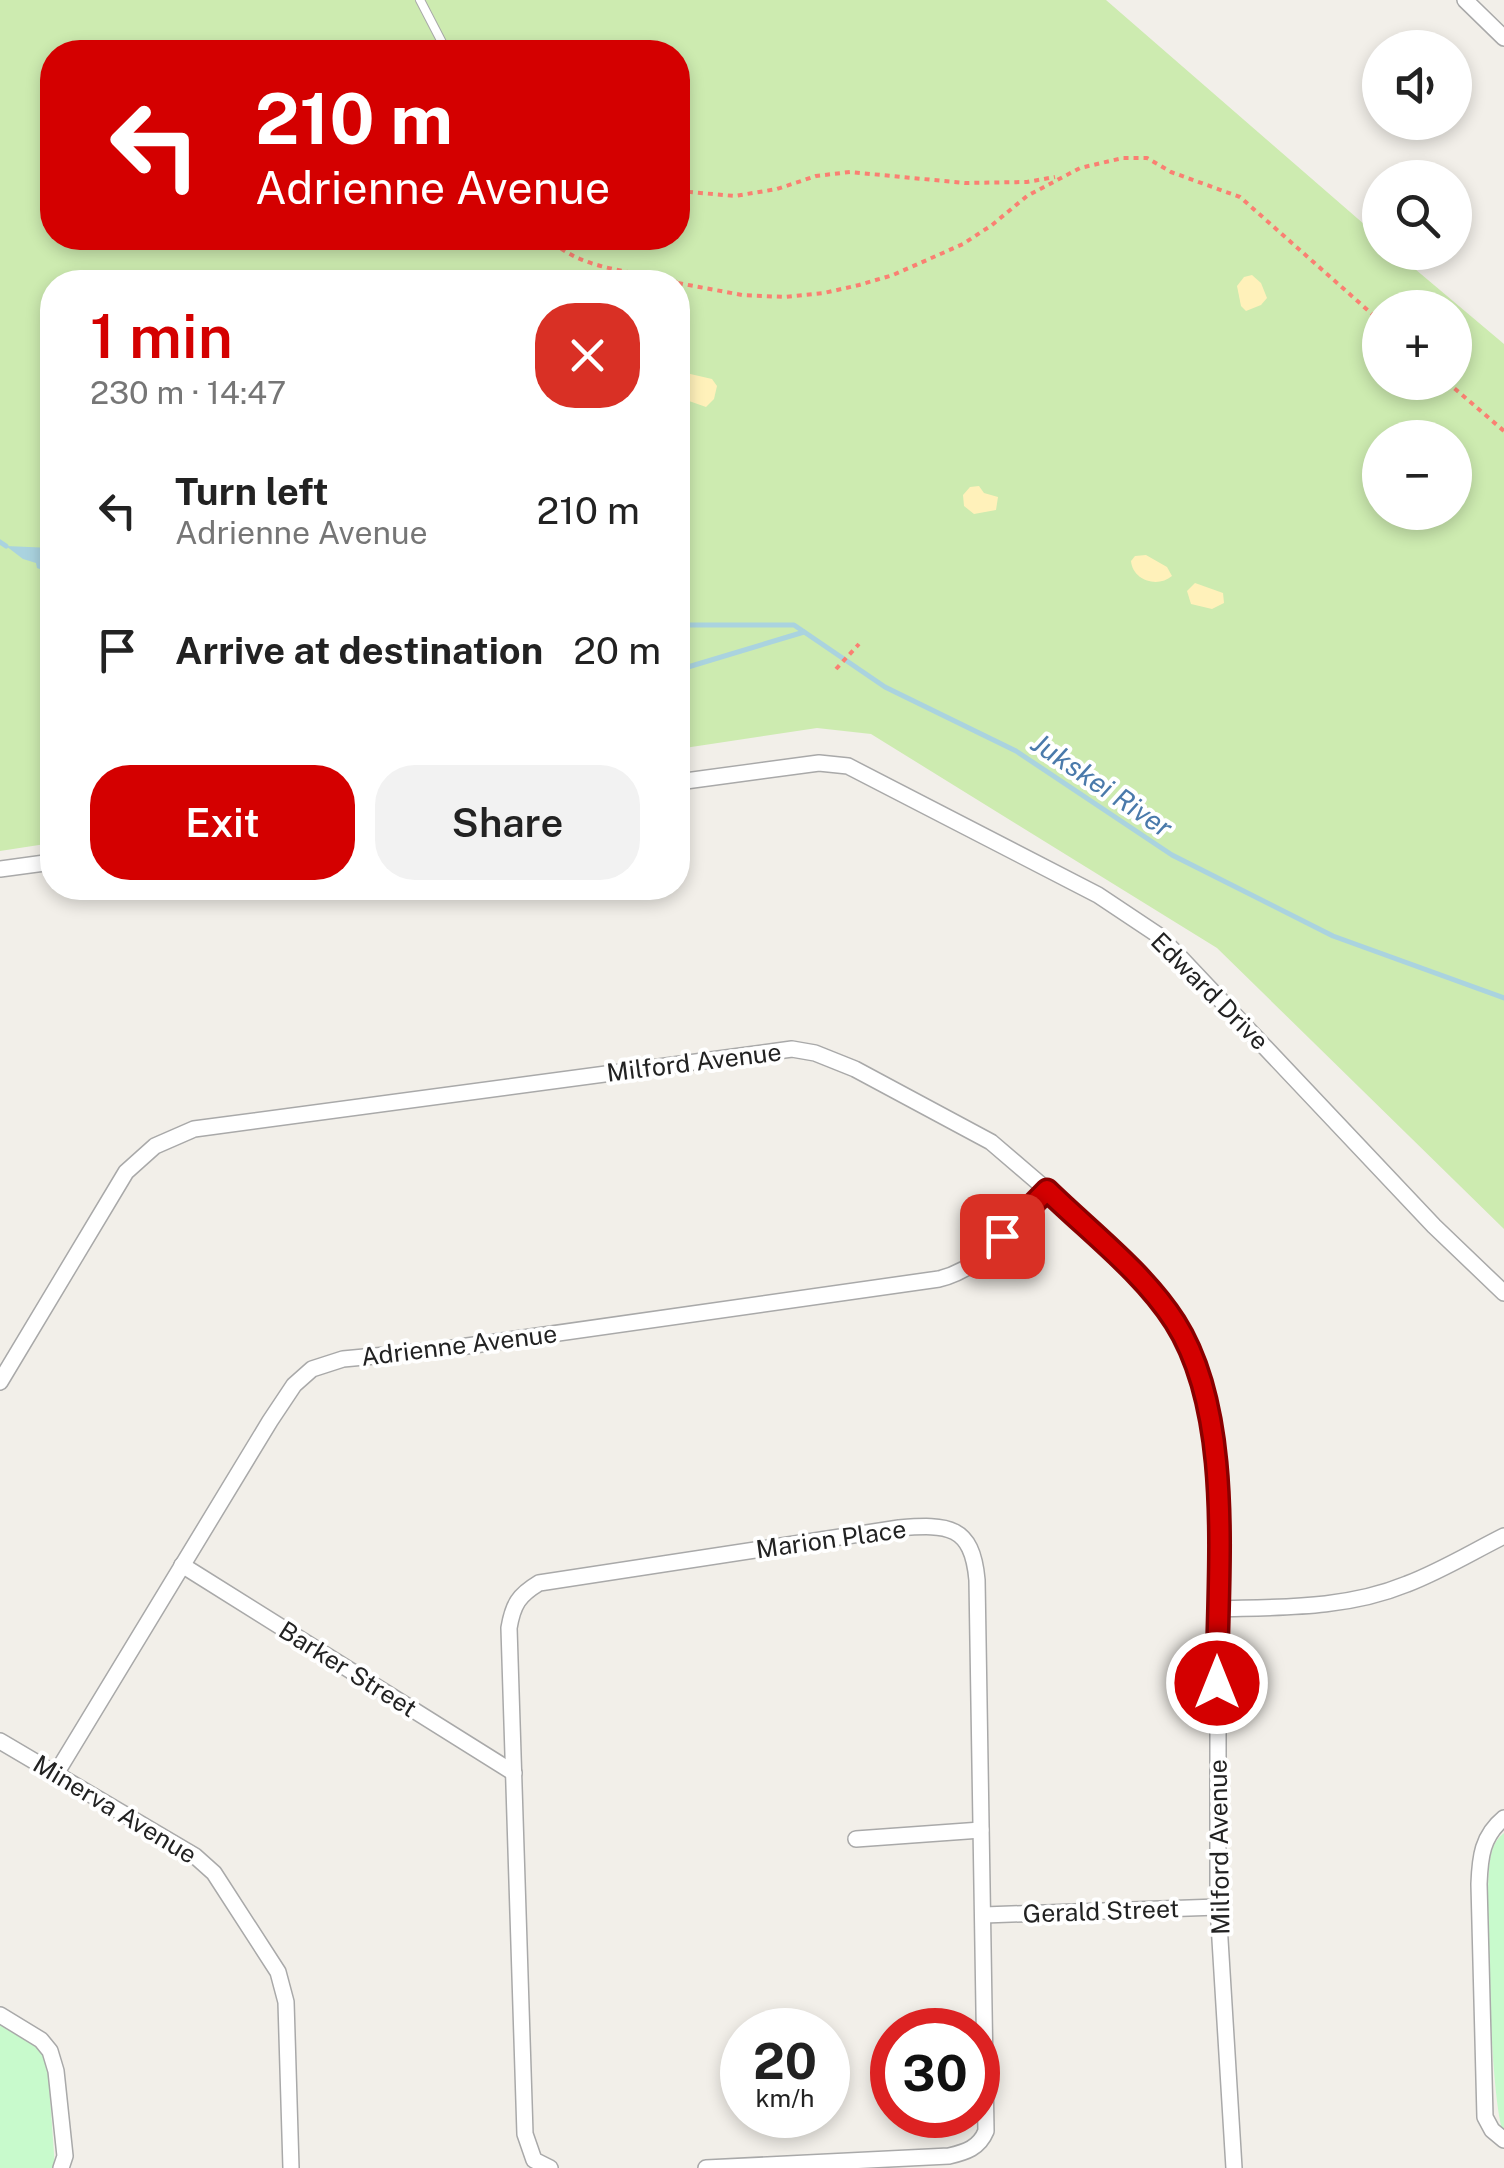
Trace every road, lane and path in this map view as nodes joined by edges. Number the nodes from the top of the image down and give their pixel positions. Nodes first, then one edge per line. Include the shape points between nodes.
1 (420, 0) edge
2 (1465, 0) edge
3 (1504, 38) edge
4 (440, 40) edge
5 (1065, 175) junction
6 (690, 191) edge
7 (564, 250) edge
8 (614, 270) edge
9 (690, 285) edge
10 (1362, 306) edge
11 (1469, 400) edge
12 (1504, 431) edge
13 (859, 644) dead end
14 (836, 669) dead end
15 (690, 780) edge
16 (40, 864) edge
17 (0, 870) edge
18 (1047, 1190) junction
19 (1504, 1293) edge
20 (0, 1382) edge
21 (1504, 1536) edge
22 (182, 1564) junction
23 (1217, 1608) junction
24 (0, 1740) edge
25 (57, 1772) junction
26 (514, 1773) junction
27 (1504, 1818) edge
28 (981, 1830) junction
29 (856, 1838) dead end
30 (1218, 1908) junction
31 (984, 1915) junction
32 (0, 2015) edge
33 (1504, 2140) edge
34 (61, 2168) edge
35 (291, 2168) edge
36 (550, 2168) edge
37 (706, 2168) edge
38 (1234, 2168) edge

1 - 4 lane
2 - 3 street
5 - 6 path via 965,183 850,172 735,196
5 - 9 path via 963,244 860,285 785,297
5 - 10 path via 1146,158 1240,197
7 - 8 path
11 - 12 path
13 - 14 path
15 - 19 street, Edward Drive via 805,764 848,766 1098,895 1176,952
16 - 17 street
18 - 20 street, Milford Avenue via 992,1142 930,1107 855,1069 792,1049 194,1129 156,1146 126,1172
18 - 22 street, Adrienne Avenue via 980,1260 939,1279 343,1359 312,1369 294,1384
18 - 23 street, Milford Avenue via 1156,1297 1186,1342 1209,1405
21 - 23 street via 1376,1594 1314,1606
22 - 25 street, Adrienne Avenue
22 - 26 street, Barker Street
23 - 30 street, Milford Avenue
24 - 25 street, Minerva Avenue
25 - 35 street, Minerva Avenue via 207,1865 278,1972 286,2002
26 - 28 street, Marion Place via 513,1606 540,1583 933,1525 952,1529 975,1555
26 - 36 street, Marion Place via 525,2134 534,2160
27 - 33 street via 1486,1836 1478,1884 1486,2117
28 - 29 street
28 - 31 street, Marion Place
30 - 31 street, Gerald Street
30 - 38 street, Milford Avenue
31 - 37 street, Marion Place via 988,2107 982,2141 949,2156
32 - 34 street via 40,2040 53,2058

